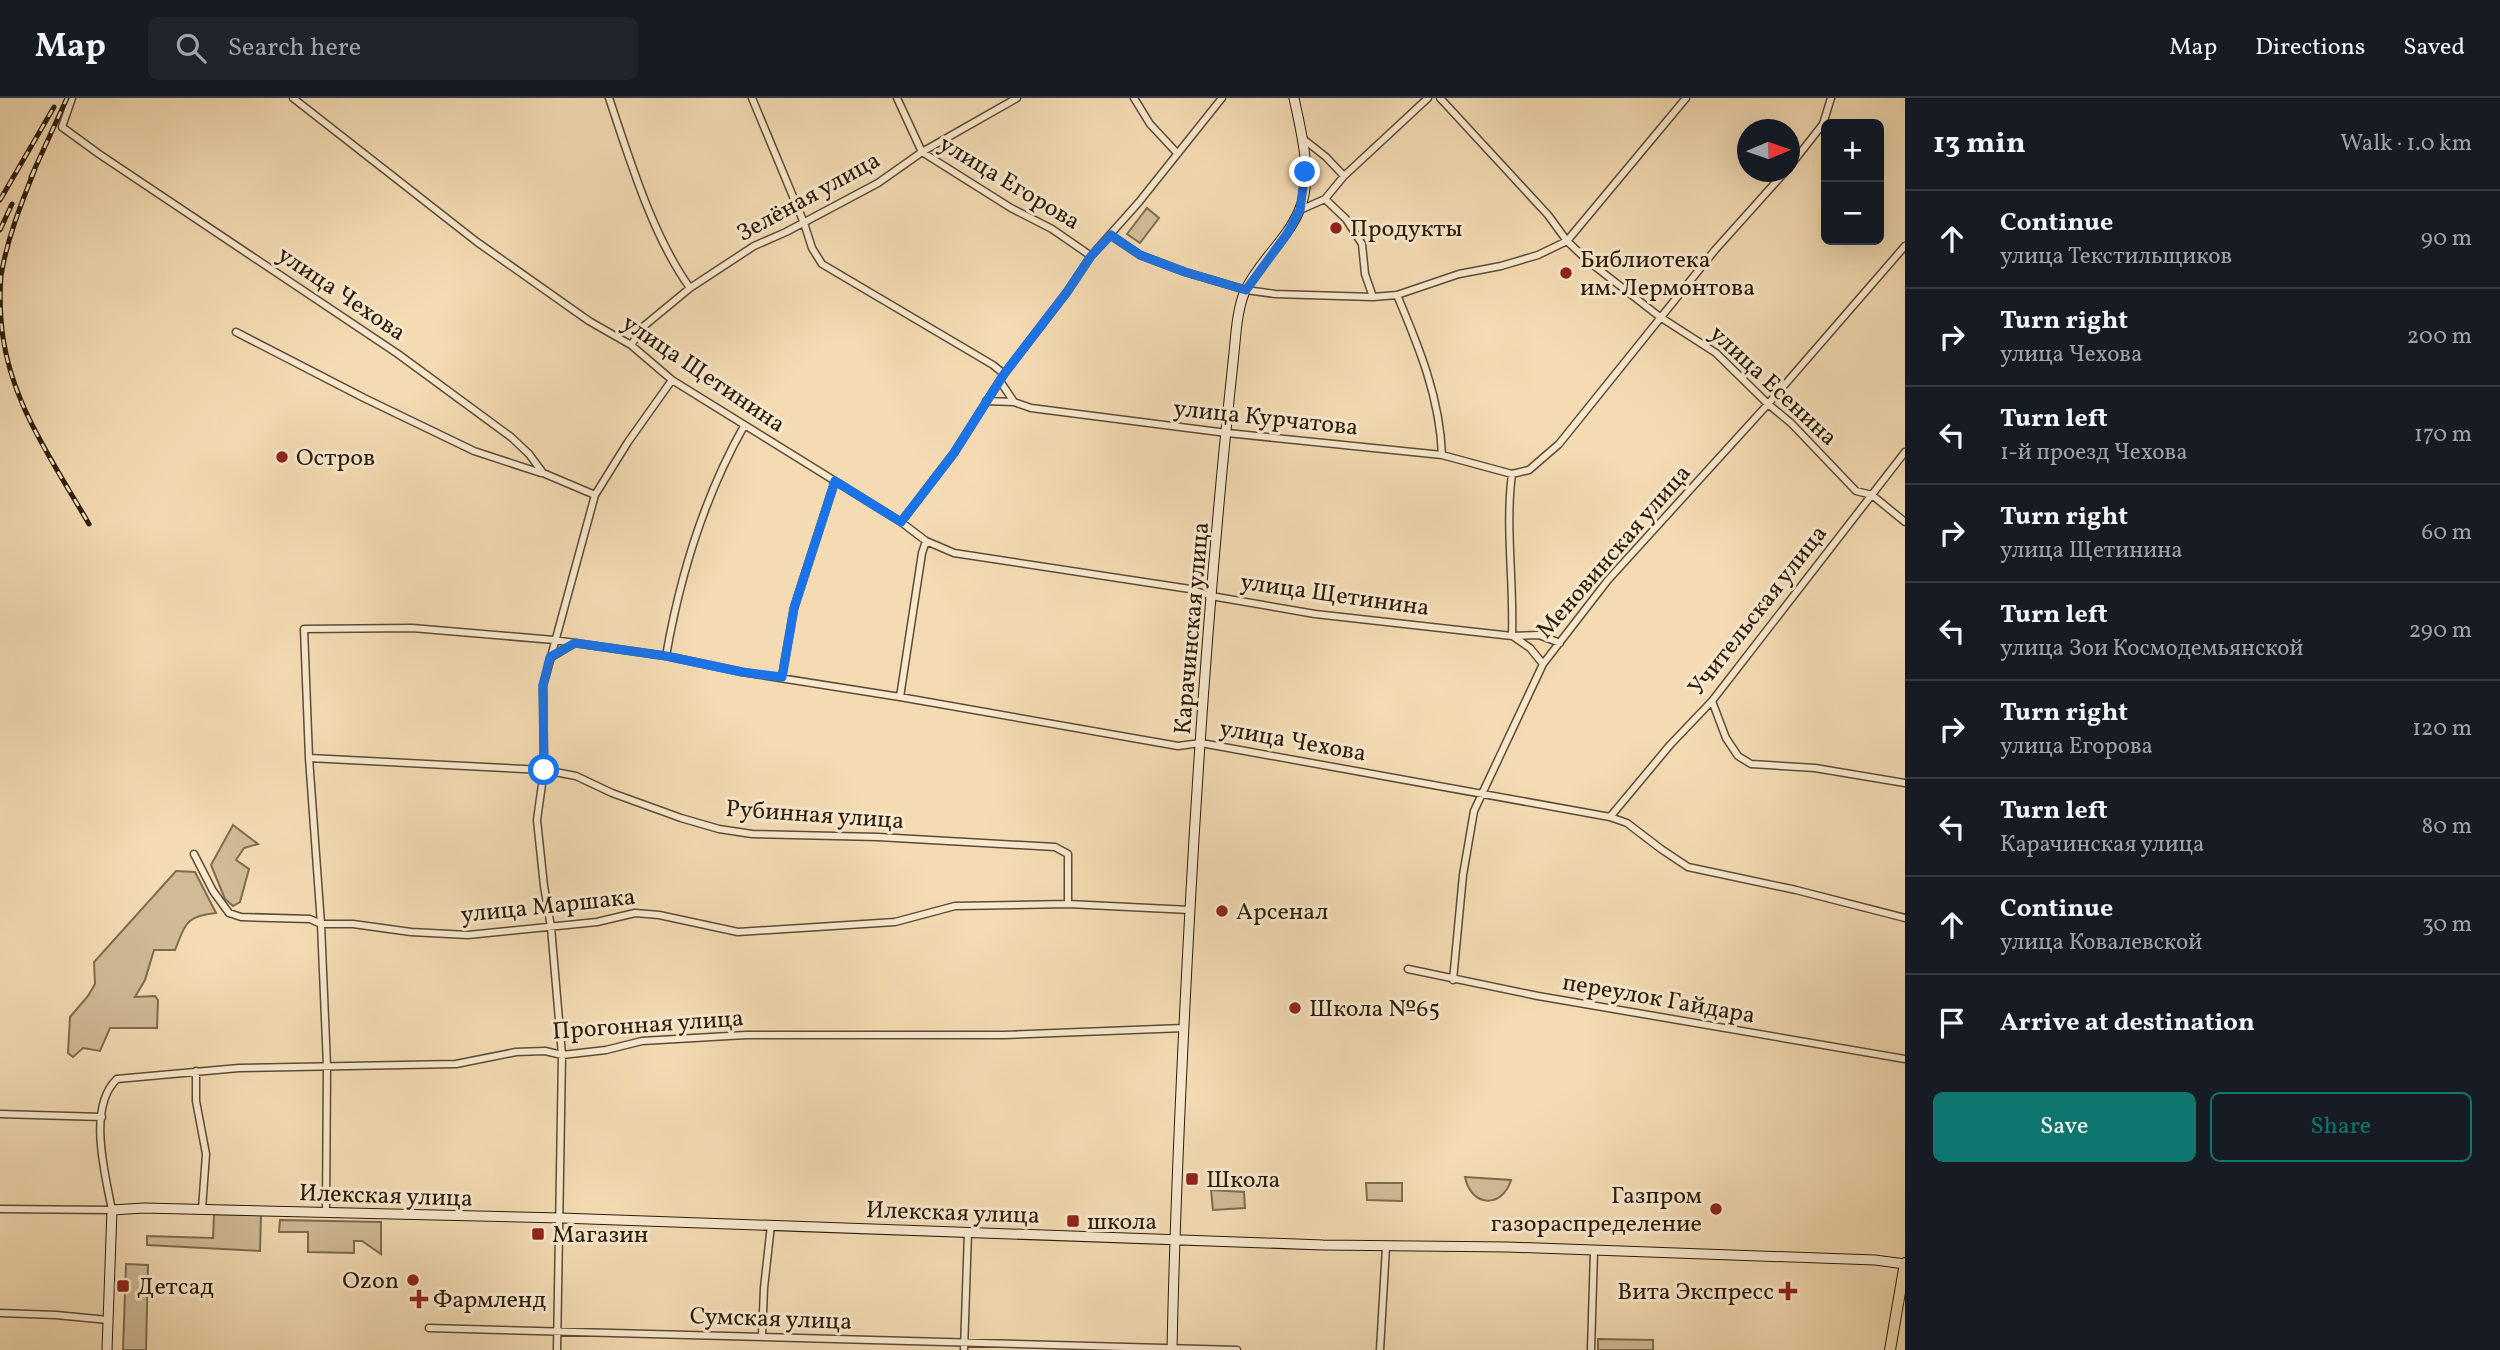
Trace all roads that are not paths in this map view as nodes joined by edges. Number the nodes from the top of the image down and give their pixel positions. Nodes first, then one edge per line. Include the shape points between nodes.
1 (72, 98) edge
2 (293, 98) edge
3 (609, 98) edge
4 (752, 98) edge
5 (897, 98) edge
6 (1017, 98) edge
7 (1134, 98) edge
8 (1222, 98) edge
9 (1294, 98) edge
10 (1428, 98) edge
11 (1440, 98) edge
12 (1686, 98) edge
13 (1831, 98) edge
14 (1302, 138) junction
15 (922, 152) junction
16 (1177, 153) junction
17 (1800, 153) edge
18 (1344, 176) junction
19 (1776, 182) edge
20 (1325, 199) junction
21 (1300, 210) junction
22 (804, 223) junction
23 (1111, 235) junction
24 (1567, 241) junction
25 (1905, 246) edge
26 (1091, 256) junction
27 (691, 288) junction
28 (1246, 290) junction
29 (1397, 295) junction
30 (1373, 298) junction
31 (1660, 317) junction
32 (236, 332) dead end
33 (632, 345) junction
34 (1004, 374) junction
35 (672, 380) junction
36 (1000, 381) junction
37 (986, 401) junction
38 (1014, 402) junction
39 (1768, 404) junction
40 (744, 426) junction
41 (1227, 433) junction
42 (1905, 452) edge
43 (1442, 455) junction
44 (543, 473) junction
45 (1512, 474) junction
46 (835, 481) junction
47 (595, 495) junction
48 (1872, 495) junction
49 (901, 522) junction
50 (1905, 522) edge
51 (926, 541) junction
52 (1211, 596) junction
53 (1512, 636) junction
54 (554, 640) junction
55 (575, 643) junction
56 (1559, 643) junction
57 (666, 656) junction
58 (550, 657) junction
59 (1543, 664) junction
60 (782, 677) junction
61 (900, 697) junction
62 (1712, 701) junction
63 (1200, 743) junction
64 (309, 758) junction
65 (544, 770) junction
66 (1905, 783) edge
67 (1484, 793) junction
68 (1610, 817) junction
69 (194, 855) dead end
70 (1068, 904) junction
71 (1190, 910) junction
72 (1905, 918) edge
73 (321, 924) junction
74 (551, 927) junction
75 (1408, 969) dead end
76 (1453, 980) junction
77 (1184, 1028) junction
78 (562, 1055) junction
79 (1905, 1059) edge
80 (327, 1066) junction
81 (196, 1071) junction
82 (0, 1114) edge
83 (102, 1117) junction
84 (0, 1209) edge
85 (202, 1209) junction
86 (112, 1210) junction
87 (326, 1212) junction
88 (561, 1219) junction
89 (771, 1225) junction
90 (968, 1232) junction
91 (1174, 1239) junction
92 (1386, 1247) junction
93 (1594, 1251) junction
94 (1905, 1264) edge
95 (0, 1313) edge
96 (108, 1320) junction
97 (429, 1328) dead end
98 (557, 1330) junction
99 (762, 1336) junction
100 (965, 1347) edge
101 (1172, 1348) edge
102 (107, 1350) edge
103 (557, 1350) edge
104 (1237, 1350) edge
105 (1380, 1350) edge
106 (1591, 1350) edge
107 (1890, 1350) edge

1 - 44 street, улица Чехова via 62,127 398,354 511,437
2 - 33 street, улица Щетинина via 477,242 589,321
3 - 27 street via 658,232
4 - 22 street
5 - 15 street, улица Егорова
6 - 15 street, Зелёная улица
7 - 16 street
8 - 16 street
9 - 14 street
10 - 18 street
11 - 24 street, улица Есенина
12 - 24 street, улица Егорова
13 - 17 street via 1823,124
14 - 18 street
14 - 21 street via 1305,172
15 - 22 street, Зелёная улица via 878,183
15 - 26 street, улица Егорова
16 - 23 street
18 - 20 street
19 - 31 street
20 - 21 street
20 - 30 street via 1346,219 1362,244
21 - 28 street, Карачинская улица
22 - 27 street, Зелёная улица via 754,246
22 - 34 street via 822,264
23 - 26 street
23 - 28 street, улица Егорова via 1140,255
24 - 29 street, улица Егорова via 1538,255
24 - 31 street, улица Есенина
25 - 39 street, Меновинская улица
26 - 34 street
27 - 33 street, Зелёная улица via 643,326
28 - 30 street, улица Егорова
28 - 41 street, Карачинская улица via 1239,310
29 - 30 street, улица Егорова
29 - 43 street via 1430,377
31 - 39 street, улица Есенина via 1716,352
31 - 45 street via 1559,444 1529,470
32 - 44 street via 474,451
33 - 35 street, улица Щетинина
34 - 36 street
35 - 40 street, улица Щетинина
35 - 47 street
36 - 37 street
36 - 38 street
37 - 38 street, улица Курчатова
37 - 49 street via 954,453
38 - 41 street, улица Курчатова
39 - 48 street, улица Есенина via 1856,491
39 - 56 street, Меновинская улица via 1608,580
40 - 46 street, улица Щетинина
40 - 57 street via 714,487 689,556
41 - 43 street, улица Курчатова
41 - 52 street, Карачинская улица
42 - 48 street, Учительская улица
43 - 45 street, улица Курчатова
44 - 47 street, улица Чехова
45 - 53 street
46 - 49 street, улица Щетинина
46 - 60 street via 794,608
47 - 54 street
48 - 50 street, улица Есенина
48 - 62 street, Учительская улица
49 - 51 street, улица Щетинина
51 - 52 street, улица Щетинина via 954,553
51 - 61 street
52 - 53 street, улица Щетинина via 1315,614
52 - 63 street, Карачинская улица
53 - 56 street, улица Щетинина via 1539,635
53 - 59 street
54 - 55 street, улица Чехова
54 - 58 street
54 - 64 street, улица Чехова via 412,628 304,629
55 - 57 street, улица Чехова
55 - 58 street
56 - 59 street, Меновинская улица
57 - 60 street, улица Чехова
58 - 65 street via 543,685
59 - 67 street, Меновинская улица
60 - 61 street, улица Чехова
61 - 63 street, улица Чехова via 1178,747
62 - 66 street via 1726,738 1738,756 1751,764 1815,768
62 - 68 street, Учительская улица
63 - 67 street, улица Чехова
63 - 71 street, Карачинская улица
64 - 65 street, Рубинная улица
64 - 73 street
65 - 70 street, Рубинная улица via 576,776 681,818 752,834 1055,847 1068,854
65 - 74 street via 537,820
67 - 68 street, улица Чехова
67 - 76 street, Меновинская улица via 1474,811 1463,875
68 - 72 street, улица Чехова via 1627,823 1688,867
69 - 73 street, улица Маршака via 229,913 310,919
70 - 71 street, улица Маршака
70 - 74 street, улица Маршака via 956,906 895,922 764,931 738,932 635,913
71 - 77 street, Карачинская улица
73 - 74 street, улица Маршака via 468,934
73 - 80 street
74 - 78 street
75 - 76 street, переулок Гайдара
76 - 79 street, переулок Гайдара
77 - 78 street, Прогонная улица via 1004,1035 746,1035 642,1041
77 - 91 street, Карачинская улица
78 - 80 street, Прогонная улица via 516,1052 456,1064
78 - 88 street
80 - 81 street, Прогонная улица
80 - 87 street
81 - 83 street, Прогонная улица via 117,1079 107,1088
81 - 85 street via 196,1101 206,1154
82 - 83 street
83 - 86 street via 102,1158
84 - 86 street, Илекская улица
85 - 86 street, Илекская улица
85 - 87 street, Илекская улица
86 - 96 street
87 - 88 street, Илекская улица
88 - 89 street, Илекская улица
88 - 98 street
89 - 90 street, Илекская улица
89 - 99 street
90 - 91 street, Илекская улица
90 - 100 street
91 - 92 street, Илекская улица
91 - 101 street, Карачинская улица
92 - 93 street, Илекская улица
92 - 105 street
93 - 94 street, Илекская улица
93 - 106 street
94 - 107 main road
95 - 96 street
96 - 102 street
97 - 98 street, Сумская улица
98 - 99 street, Сумская улица
98 - 103 street
99 - 100 street, Сумская улица
100 - 101 street, Сумская улица
101 - 104 street, Сумская улица

